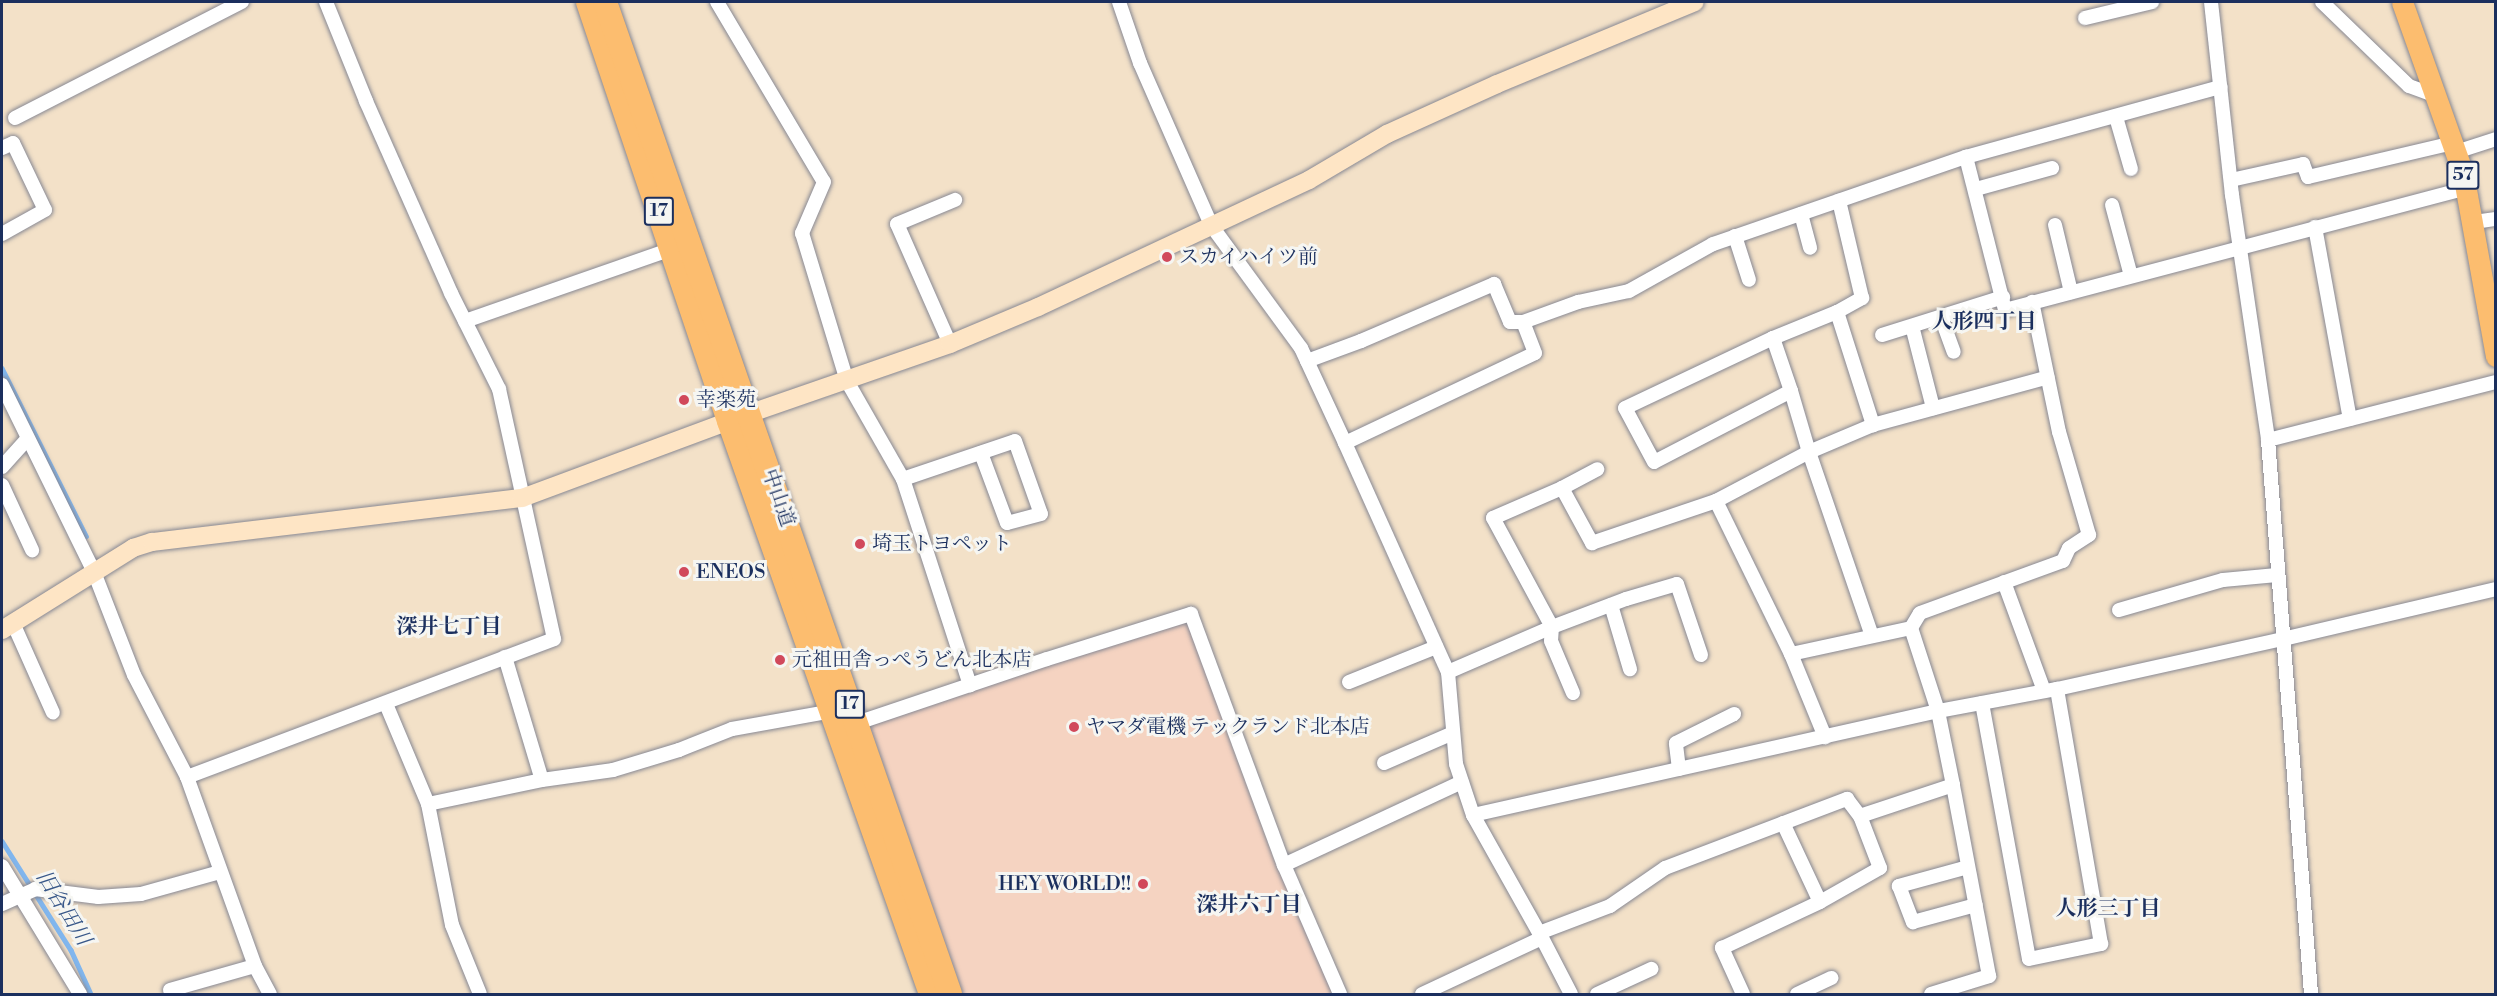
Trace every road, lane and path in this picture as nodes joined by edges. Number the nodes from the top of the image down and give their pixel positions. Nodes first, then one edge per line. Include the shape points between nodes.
1 (242, 2) edge
2 (326, 2) edge
3 (588, 2) edge
4 (605, 2) edge
5 (717, 2) edge
6 (1119, 2) edge
7 (1695, 2) edge
8 (2152, 2) edge
9 (2211, 2) edge
10 (2322, 2) edge
11 (2402, 2) edge
12 (2085, 18) dead end
13 (2221, 87) junction
14 (2436, 96) junction
15 (2116, 117) junction
16 (15, 118) dead end
17 (2496, 139) edge
18 (2455, 147) junction
19 (2, 148) edge
20 (1966, 157) junction
21 (2052, 168) dead end
22 (2131, 169) dead end
23 (2231, 180) junction
24 (2466, 188) junction
25 (1976, 189) junction
26 (955, 200) dead end
27 (1839, 201) junction
28 (2112, 205) dead end
29 (1801, 214) junction
30 (2496, 219) edge
31 (2474, 222) junction
32 (1211, 225) junction
33 (2055, 225) dead end
34 (2315, 227) junction
35 (2, 234) edge
36 (1735, 236) junction
37 (2240, 247) junction
38 (1810, 248) dead end
39 (672, 249) junction
40 (2131, 276) junction
41 (1749, 280) dead end
42 (2071, 292) junction
43 (2003, 297) junction
44 (2032, 302) junction
45 (2491, 305) edge
46 (1838, 312) junction
47 (1941, 317) junction
48 (465, 321) junction
49 (1523, 322) junction
50 (1912, 326) junction
51 (1882, 335) dead end
52 (1773, 338) junction
53 (950, 344) junction
54 (1954, 352) dead end
55 (2495, 353) edge
56 (1307, 361) junction
57 (2048, 377) junction
58 (847, 381) junction
59 (2496, 382) edge
60 (2, 385) edge
61 (1791, 391) junction
62 (1933, 408) junction
63 (739, 417) junction
64 (2350, 419) junction
65 (1873, 425) junction
66 (27, 439) junction
67 (2268, 440) junction
68 (1345, 442) junction
69 (1809, 452) junction
70 (981, 453) junction
71 (2, 467) edge
72 (1597, 469) dead end
73 (903, 479) junction
74 (2, 485) edge
75 (1562, 488) junction
76 (522, 498) junction
77 (1716, 501) junction
78 (32, 550) dead end
79 (94, 572) junction
80 (2277, 575) junction
81 (2004, 582) junction
82 (2496, 590) edge
83 (1611, 605) junction
84 (2119, 610) dead end
85 (7, 627) edge
86 (1552, 627) junction
87 (1911, 628) junction
88 (1872, 636) junction
89 (2283, 639) junction
90 (1436, 647) junction
91 (1791, 654) junction
92 (1701, 655) dead end
93 (505, 657) junction
94 (1630, 669) dead end
95 (1448, 672) junction
96 (1349, 682) dead end
97 (970, 685) junction
98 (2051, 690) junction
99 (1573, 693) dead end
100 (1982, 703) junction
101 (386, 704) junction
102 (833, 711) junction
103 (1938, 711) junction
104 (53, 713) dead end
105 (1734, 714) dead end
106 (857, 723) junction
107 (1453, 733) junction
108 (1825, 737) junction
109 (1384, 763) dead end
110 (1679, 769) junction
111 (188, 777) junction
112 (542, 780) junction
113 (1462, 782) junction
114 (1953, 784) junction
115 (428, 804) junction
116 (1473, 815) junction
117 (1860, 816) junction
118 (1783, 823) junction
119 (2, 866) edge
120 (1284, 866) junction
121 (1968, 867) junction
122 (220, 872) junction
123 (20, 894) junction
124 (1820, 902) junction
125 (2, 904) edge
126 (1976, 905) junction
127 (1541, 935) junction
128 (255, 966) junction
129 (1651, 969) dead end
130 (1831, 978) dead end
131 (170, 990) dead end
132 (80, 994) edge
133 (270, 994) edge
134 (480, 994) edge
135 (931, 994) edge
136 (950, 994) edge
137 (1340, 994) edge
138 (1422, 994) edge
139 (1571, 994) edge
140 (1597, 994) edge
141 (1743, 994) edge
142 (1797, 994) edge
143 (1931, 994) edge
144 (2311, 994) edge

1 - 16 street
2 - 48 street
3 - 39 highway, 中山道 / 17
4 - 63 highway, 中山道 / 17
5 - 58 street via 824,182 802,232
6 - 32 street via 1140,63
7 - 32 street via 1387,134 1309,180
8 - 12 street
9 - 13 street
10 - 14 street via 2409,86
11 - 14 main road, 57
13 - 15 street
13 - 23 street
14 - 18 main road, 57
15 - 20 street
15 - 22 street
17 - 18 street
18 - 23 street via 2308,177 2303,164
18 - 24 main road, 57
19 - 35 street via 13,143 45,210
20 - 25 street
20 - 27 street
21 - 25 street
23 - 37 street
24 - 31 main road, 57
24 - 34 street
25 - 43 street
26 - 53 street via 897,224
27 - 29 street
27 - 46 street via 1862,298
28 - 40 street
29 - 36 street
29 - 38 street
30 - 31 street
31 - 45 main road, 57
32 - 53 street
32 - 56 street
33 - 42 street
34 - 37 street
34 - 64 street
36 - 41 street
36 - 49 street via 1713,244 1629,291 1578,302
37 - 40 street
37 - 67 street
39 - 48 street
39 - 63 highway, 中山道 / 17
40 - 42 street
42 - 44 street
43 - 44 street via 2004,310
43 - 47 street
44 - 57 street
45 - 55 main road, 57
46 - 52 street
46 - 65 street
47 - 50 street
47 - 54 street
48 - 76 street via 499,388
49 - 56 street via 1510,322 1494,284
49 - 68 street via 1535,353
50 - 51 street
50 - 62 street
52 - 61 street
52 - 61 street via 1624,408 1654,462
53 - 58 street
56 - 68 street
57 - 62 street
57 - 81 street via 2059,432 2089,535 2069,548 2063,561
58 - 63 street
58 - 73 street
59 - 64 street
60 - 66 street
61 - 69 street
62 - 65 street
63 - 76 street
63 - 102 highway, 中山道 / 17
63 - 106 highway, 中山道 / 17
64 - 67 street
65 - 69 street
66 - 71 street
66 - 79 street
67 - 80 street
68 - 90 street
69 - 77 street
69 - 88 street
70 - 70 street via 1015,441 1041,514 1007,523
70 - 73 street
72 - 75 street
73 - 97 street
74 - 78 street
75 - 77 street via 1592,543
75 - 86 street via 1493,518
76 - 79 street via 152,542 133,548
76 - 93 street via 554,639
77 - 91 street
79 - 85 street
79 - 111 street via 134,675
80 - 84 street via 2223,580
80 - 89 street
81 - 87 street via 1920,614
81 - 98 street
82 - 89 street
83 - 86 street
83 - 92 street via 1677,584
83 - 94 street
85 - 104 street
86 - 95 street
86 - 99 street via 1551,641
87 - 88 street
87 - 103 street
88 - 91 street
89 - 98 street
89 - 144 street
90 - 95 street
90 - 96 street
91 - 108 street
93 - 101 street
93 - 112 street
95 - 107 street
97 - 106 street
97 - 120 street via 1191,614
98 - 100 street
98 - 100 street via 2101,944 2029,958
100 - 103 street
101 - 111 street
101 - 115 street
102 - 112 street via 732,729 613,770
102 - 135 highway, 中山道 / 17
103 - 108 street
103 - 114 street
105 - 110 street via 1676,743
106 - 136 highway, 中山道 / 17
107 - 109 street
107 - 113 street
108 - 110 street
110 - 116 street
111 - 122 street
112 - 115 street
113 - 116 street
113 - 120 street
114 - 117 street
114 - 121 street
115 - 134 street via 452,925
116 - 127 street
117 - 118 street via 1847,799
117 - 124 street via 1880,868
118 - 124 street
118 - 127 street via 1665,868 1611,906
119 - 123 street
120 - 137 street
121 - 126 street
121 - 126 street via 1899,886 1913,922
122 - 123 street via 141,894 99,897 35,889
122 - 128 street
123 - 125 street
123 - 132 street
124 - 141 street via 1722,948
126 - 143 street via 1989,976
127 - 138 street
127 - 139 street
128 - 131 street
128 - 133 street
129 - 140 street
130 - 142 street

